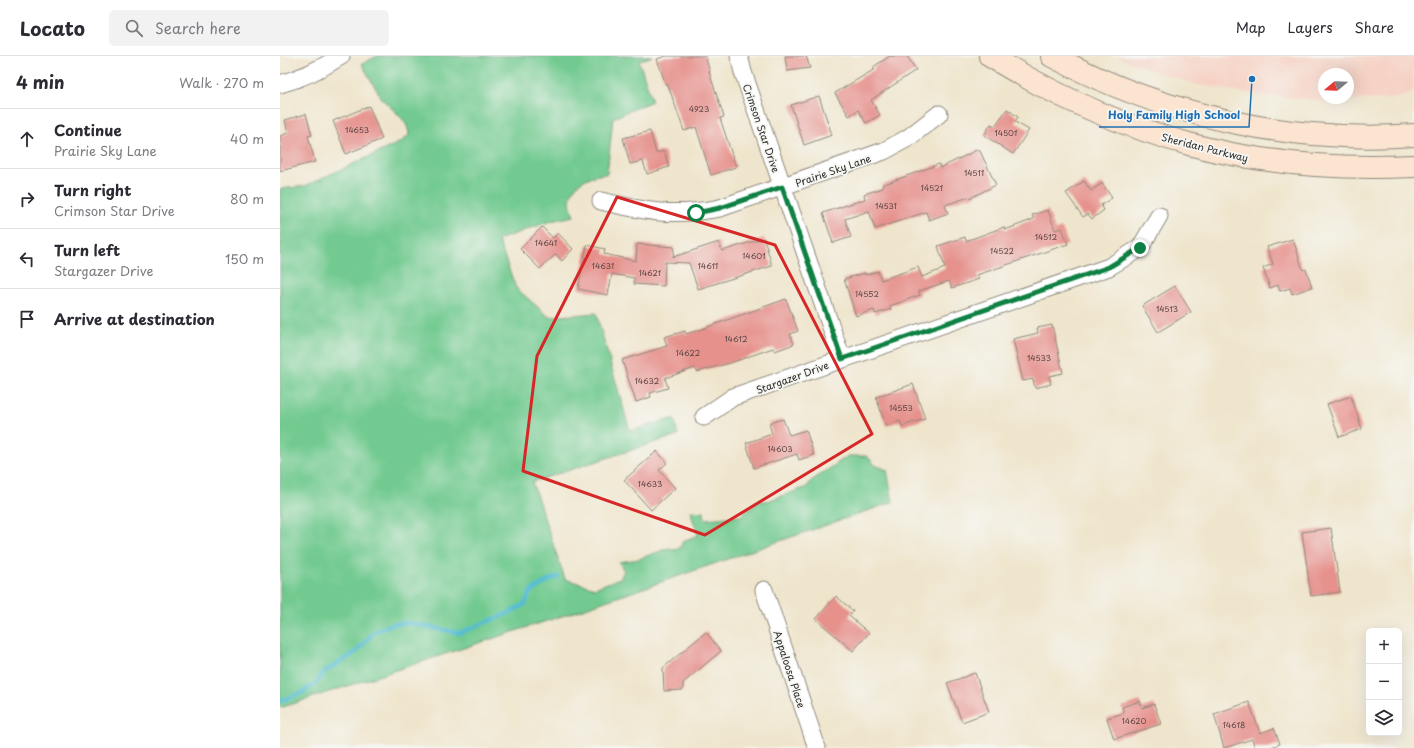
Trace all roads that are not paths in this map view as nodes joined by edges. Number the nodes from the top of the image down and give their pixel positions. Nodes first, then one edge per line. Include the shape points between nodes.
1 (341, 56) edge
2 (739, 56) edge
3 (990, 56) edge
4 (1052, 56) edge
5 (280, 84) edge
6 (938, 114) dead end
7 (1414, 135) edge
8 (1414, 166) edge
9 (782, 187) junction
10 (601, 201) dead end
11 (1159, 216) dead end
12 (842, 359) junction
13 (704, 417) dead end
14 (764, 590) dead end
15 (817, 748) edge

1 - 5 street via 325,67
2 - 9 street, Crimson Star Drive
3 - 8 main road, Sheridan Parkway via 1083,107 1130,126 1184,143 1256,159 1303,165
4 - 7 main road via 1132,93 1228,121 1273,130 1327,136
6 - 9 street, Prairie Sky Lane via 908,138 884,151
9 - 10 street, Prairie Sky Lane via 720,208 696,213 669,214
9 - 12 street, Crimson Star Drive
11 - 12 street, Stargazer Drive via 1140,248 1109,267
12 - 13 street, Stargazer Drive via 733,398
14 - 15 street, Appaloosa Place

